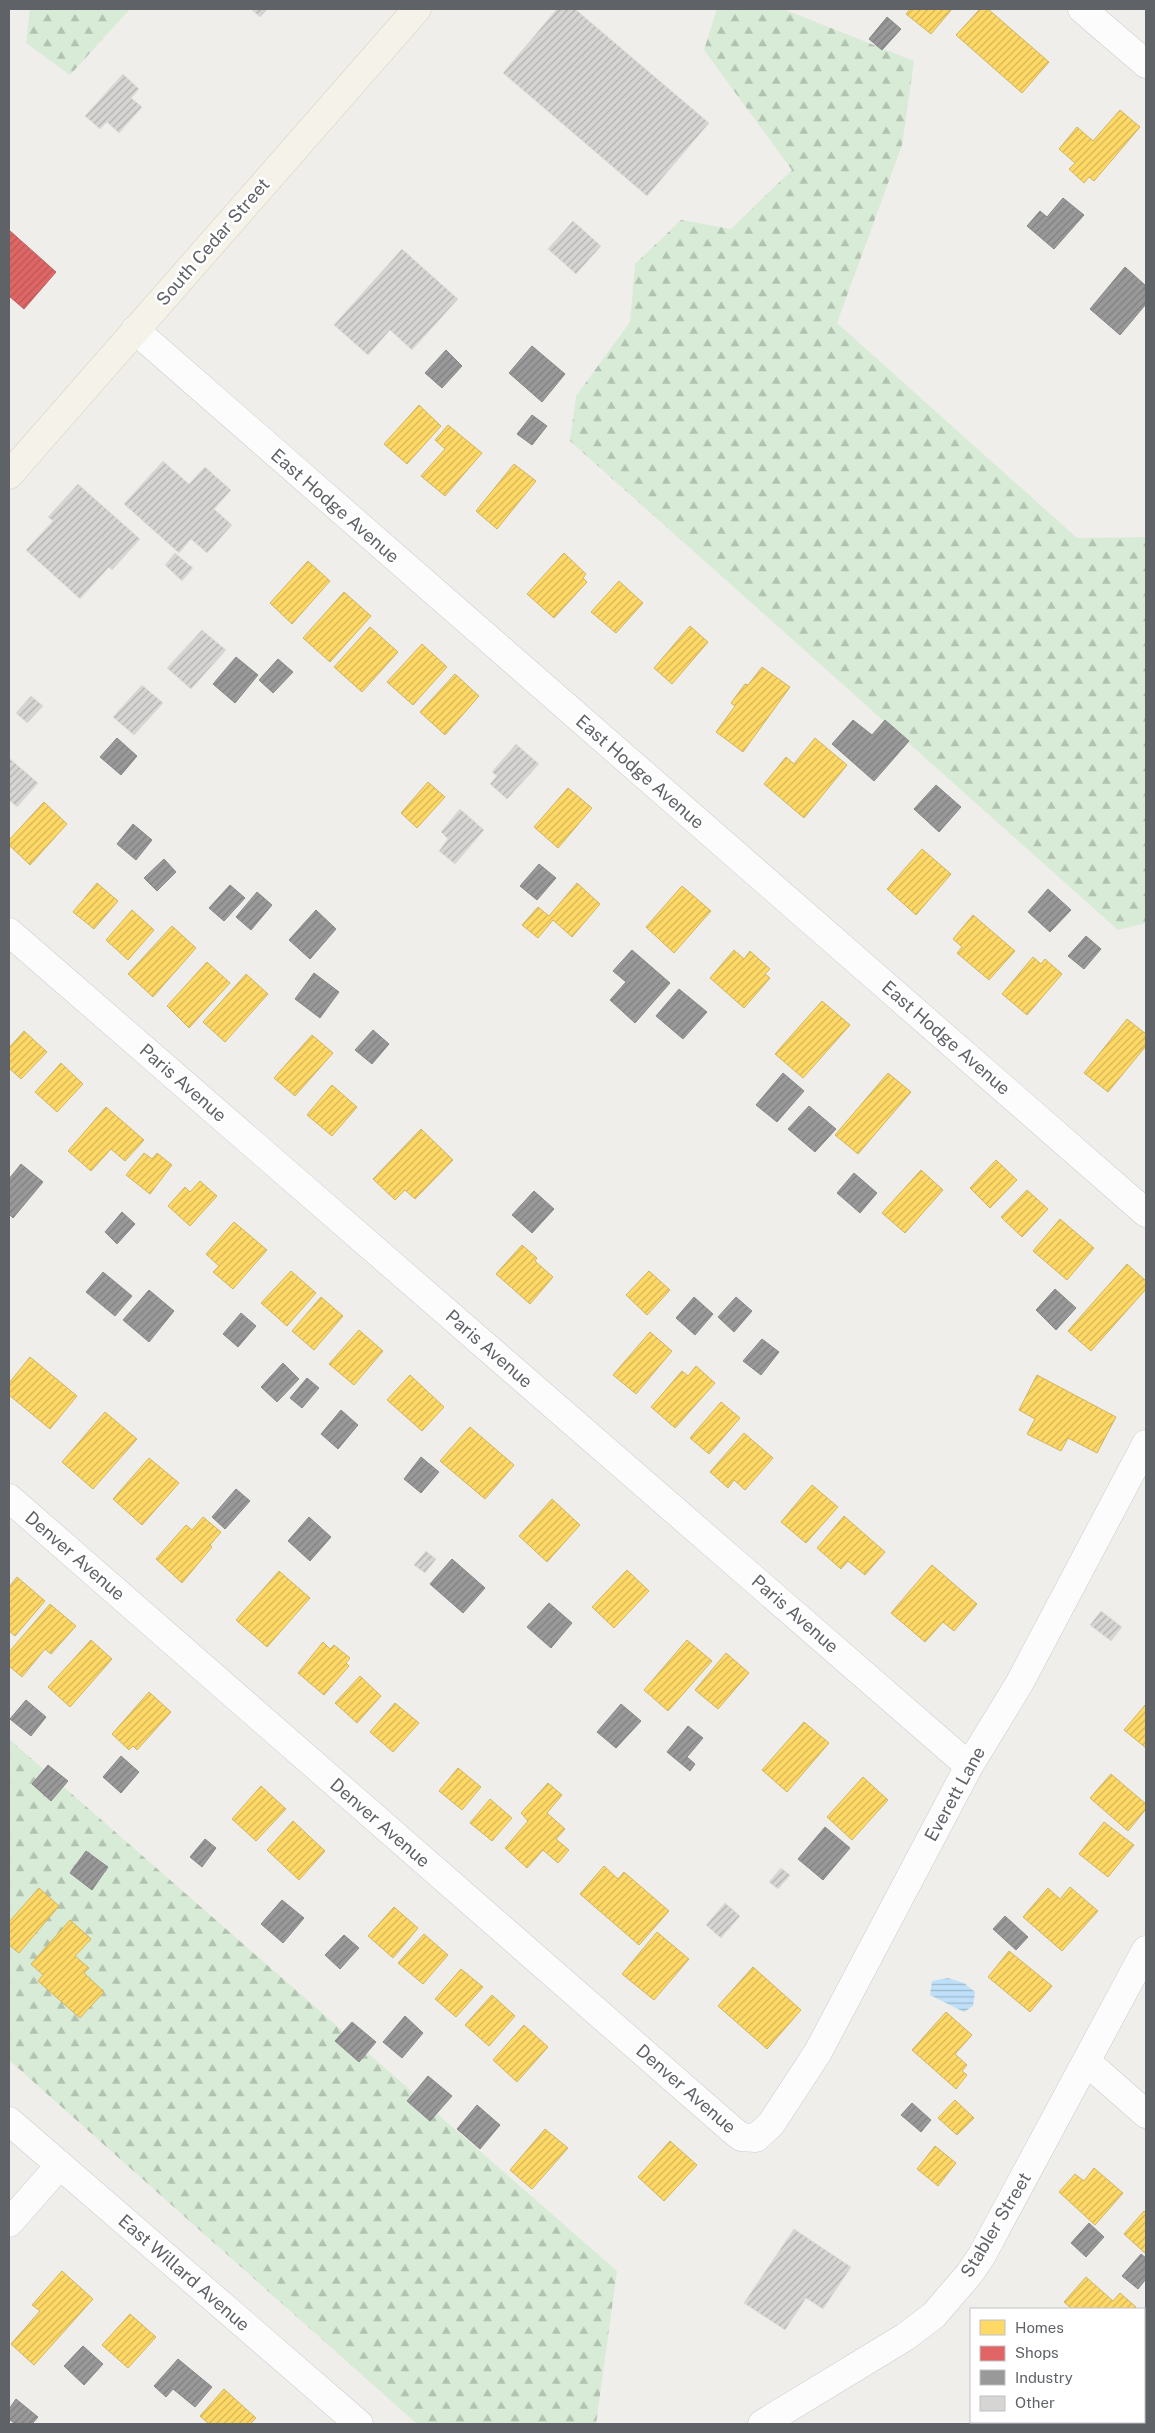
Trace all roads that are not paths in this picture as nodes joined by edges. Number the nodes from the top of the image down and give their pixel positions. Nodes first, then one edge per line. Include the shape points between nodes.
1 (417, 9) edge
2 (1082, 9) edge
3 (1146, 64) edge
4 (135, 330) junction
5 (9, 475) edge
6 (9, 932) edge
7 (1146, 1213) edge
8 (1146, 1444) edge
9 (9, 1498) edge
10 (969, 1766) junction
11 (1146, 1950) edge
12 (1087, 2062) junction
13 (1146, 2114) edge
14 (9, 2121) edge
15 (756, 2138) joint
16 (60, 2165) junction
17 (9, 2223) edge
18 (348, 2421) edge
19 (762, 2424) edge

1 - 4 main road, South Cedar Street
2 - 3 street
4 - 5 main road, South Cedar Street
4 - 7 street, East Hodge Avenue
6 - 10 street, Paris Avenue
8 - 10 street, Everett Lane via 1018,1684
9 - 15 street, Denver Avenue via 730,2128 741,2137
10 - 15 street, Everett Lane via 818,2052 771,2124
11 - 12 street, Stabler Street
12 - 13 street
12 - 19 street, Stabler Street via 982,2255 934,2315 905,2337
14 - 16 street, East Willard Avenue
16 - 17 street
16 - 18 street, East Willard Avenue

